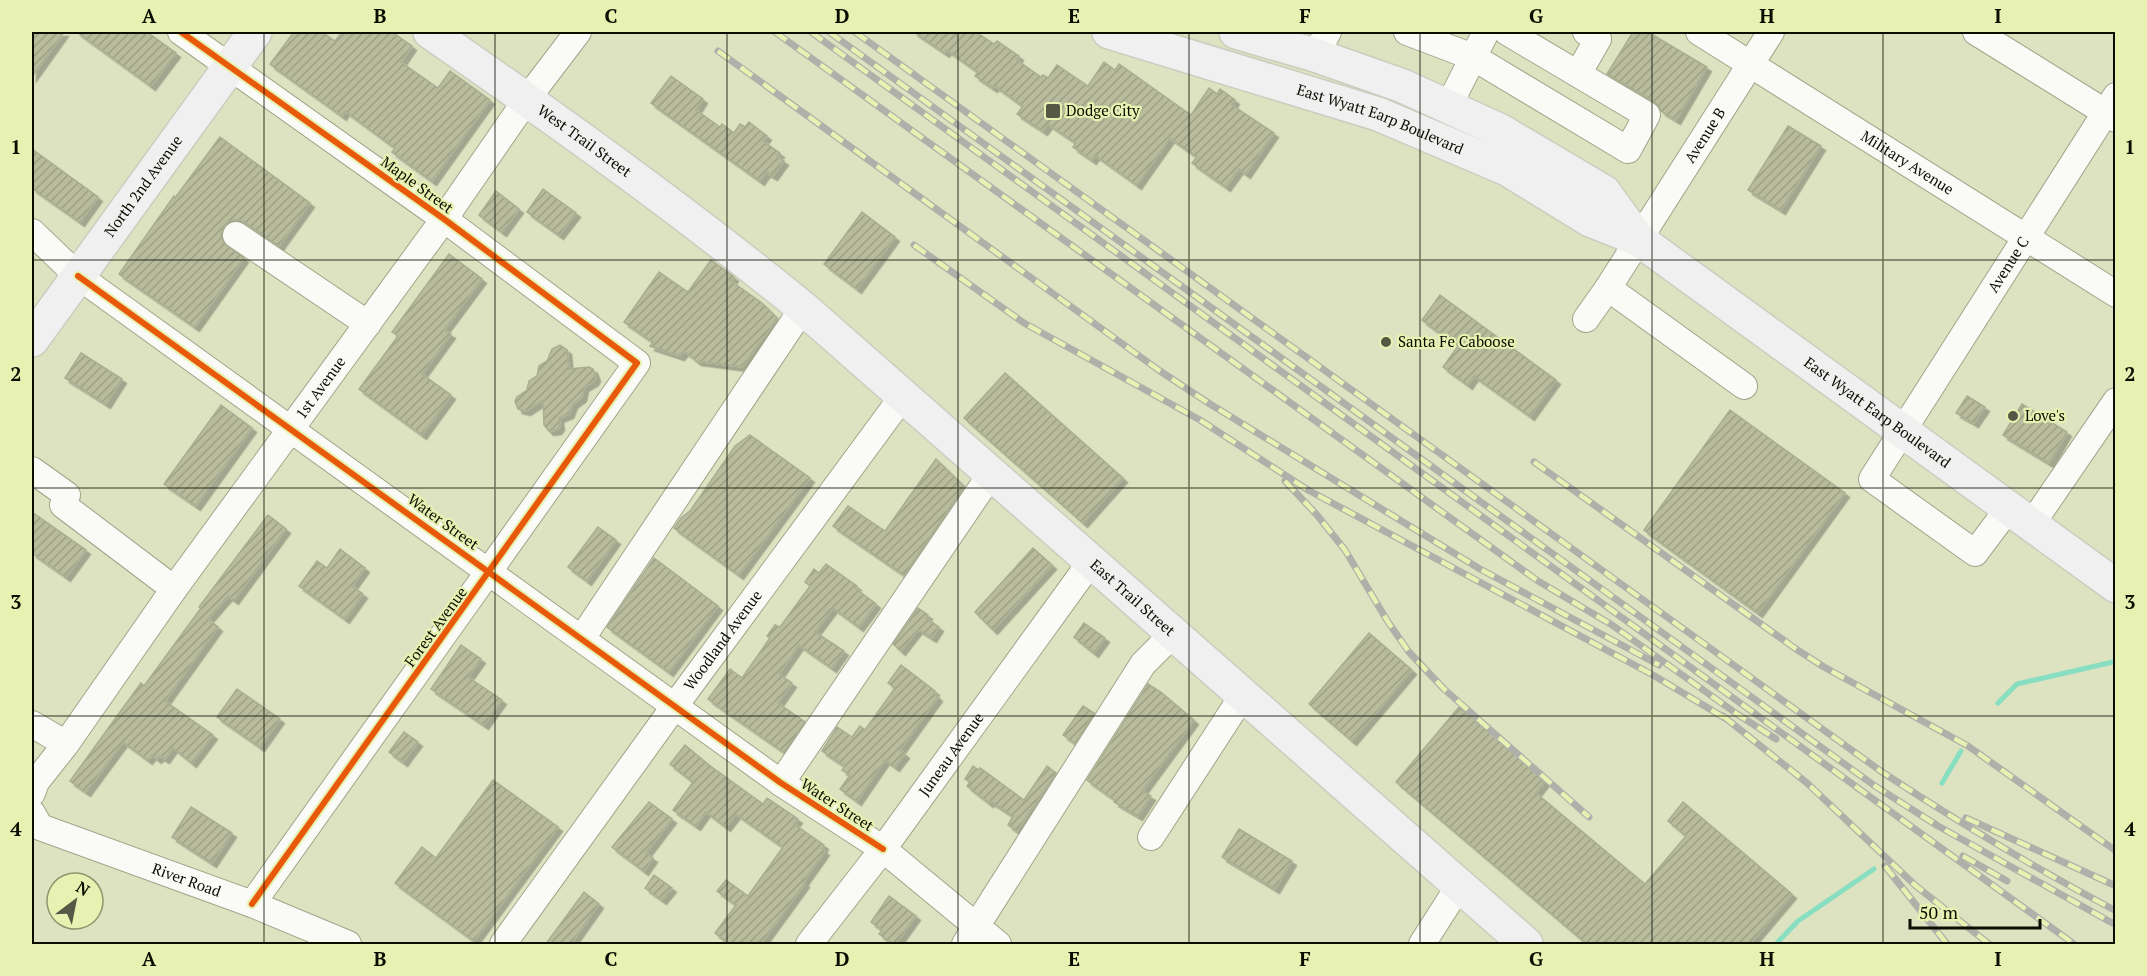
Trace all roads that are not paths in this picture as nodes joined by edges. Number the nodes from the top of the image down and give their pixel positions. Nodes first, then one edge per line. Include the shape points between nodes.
1 (181, 32) edge
2 (255, 32) edge
3 (430, 32) edge
4 (578, 32) edge
5 (1109, 32) edge
6 (1235, 32) edge
7 (1407, 32) edge
8 (1486, 32) edge
9 (1507, 32) edge
10 (1586, 32) edge
11 (1699, 32) edge
12 (1771, 32) edge
13 (1976, 32) edge
14 (1322, 43) edge
15 (1473, 57) junction
16 (1750, 63) junction
17 (1222, 66) junction
18 (230, 67) junction
19 (1578, 74) junction
20 (527, 99) junction
21 (1448, 107) junction
22 (2112, 109) edge
23 (444, 219) junction
24 (32, 232) edge
25 (236, 235) dead end
26 (2026, 237) junction
27 (1638, 239) junction
28 (737, 254) joint
29 (78, 276) junction
30 (1608, 288) junction
31 (2115, 294) edge
32 (803, 308) junction
33 (1586, 319) dead end
34 (368, 324) junction
35 (32, 340) edge
36 (637, 363) joint
37 (1744, 386) dead end
38 (903, 396) junction
39 (2115, 401) edge
40 (291, 429) junction
41 (1902, 432) junction
42 (32, 470) edge
43 (991, 474) junction
44 (2019, 517) junction
45 (1090, 563) junction
46 (490, 571) junction
47 (2115, 586) edge
48 (174, 589) junction
49 (1173, 634) junction
50 (582, 638) junction
51 (1243, 695) junction
52 (674, 706) junction
53 (32, 724) edge
54 (66, 744) junction
55 (781, 783) junction
56 (32, 793) edge
57 (32, 813) edge
58 (1151, 837) dead end
59 (883, 849) junction
60 (1460, 886) junction
61 (252, 904) junction
62 (970, 936) edge
63 (348, 945) edge
64 (503, 945) edge
65 (809, 945) edge
66 (998, 945) edge
67 (1422, 945) edge
68 (1526, 945) edge

1 - 18 street, Maple Street
2 - 18 main road, North 2nd Avenue
3 - 20 main road, West Trail Street
4 - 20 street, 1st Avenue
5 - 17 main road, East Wyatt Earp Boulevard
6 - 14 main road, East Wyatt Earp Boulevard
6 - 17 street
7 - 15 street
8 - 15 street
9 - 19 street
10 - 19 street via 1598,39
11 - 16 street, Military Avenue
12 - 16 street, Avenue B
13 - 22 street
14 - 21 main road, East Wyatt Earp Boulevard
15 - 19 street via 1628,150 1647,115
15 - 21 street
16 - 26 street, Military Avenue
16 - 27 street, Avenue B
17 - 27 main road, East Wyatt Earp Boulevard via 1378,114 1433,136 1507,170 1590,220
18 - 23 street, Maple Street
18 - 29 main road, North 2nd Avenue
20 - 23 street, 1st Avenue
20 - 28 main road, West Trail Street
21 - 27 main road, East Wyatt Earp Boulevard via 1501,131 1604,192
22 - 26 street, Avenue C
23 - 34 street, 1st Avenue
23 - 36 street, Maple Street
24 - 29 street, Water Street
25 - 34 street
26 - 31 street, Military Avenue
26 - 41 street, Avenue C
27 - 30 street, Avenue B
27 - 41 main road, East Wyatt Earp Boulevard
28 - 32 main road, East Trail Street
29 - 35 main road, North 2nd Avenue
29 - 40 street, Water Street
30 - 33 street, Avenue B
30 - 37 street
32 - 38 main road, East Trail Street
32 - 50 street
34 - 40 street, 1st Avenue
36 - 46 street, Forest Avenue
38 - 43 main road, East Trail Street
38 - 52 street, Woodland Avenue
39 - 44 street
40 - 46 street, Water Street
40 - 48 street, 1st Avenue
41 - 44 main road, East Wyatt Earp Boulevard
41 - 44 street, Avenue C via 1872,479 1975,553
42 - 48 street via 67,495 63,505
43 - 45 main road, East Trail Street
43 - 55 street
44 - 47 main road, East Wyatt Earp Boulevard
45 - 49 main road, East Trail Street
45 - 59 street, Juneau Avenue
46 - 50 street, Water Street
46 - 61 street, Forest Avenue
48 - 54 street, 1st Avenue
49 - 51 main road, East Trail Street
49 - 62 street via 1143,664
50 - 52 street, Water Street
51 - 58 street
51 - 60 main road, East Trail Street
52 - 55 street, Water Street
52 - 64 street, Woodland Avenue
53 - 54 street
54 - 56 street
55 - 59 street, Water Street
57 - 61 street, River Road via 40,827
59 - 62 street, Water Street
59 - 65 street, Juneau Avenue
60 - 67 street
60 - 68 main road, East Trail Street
61 - 63 street, River Road
62 - 66 street, Water Street

